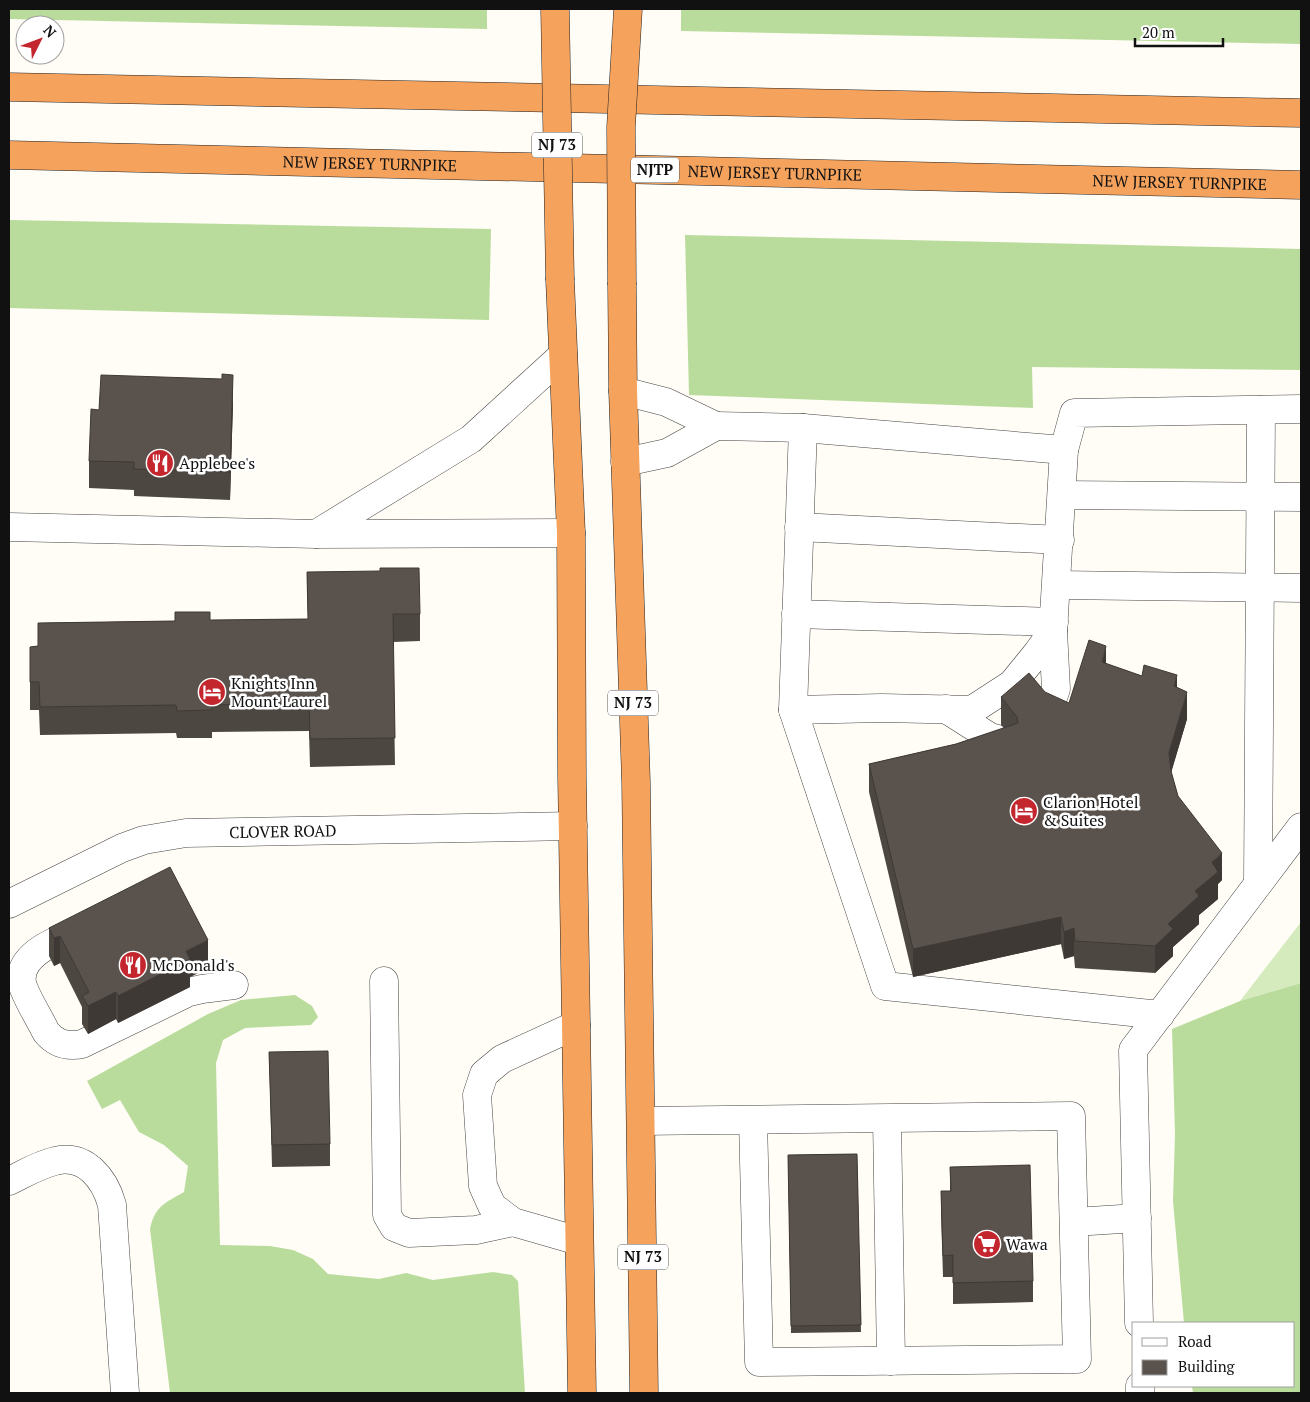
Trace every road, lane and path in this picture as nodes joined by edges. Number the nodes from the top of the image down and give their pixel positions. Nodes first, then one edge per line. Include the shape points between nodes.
1 (555, 9) edge
2 (609, 9) edge
3 (628, 9) edge
4 (9, 87) edge
5 (1301, 113) edge
6 (621, 127) junction
7 (9, 155) edge
8 (1301, 185) edge
9 (563, 355) junction
10 (623, 391) junction
11 (1301, 409) edge
12 (1261, 410) junction
13 (716, 426) junction
14 (802, 428) junction
15 (1064, 450) junction
16 (625, 462) junction
17 (1062, 494) junction
18 (1260, 496) junction
19 (1301, 497) edge
20 (9, 527) edge
21 (799, 527) junction
22 (571, 533) junction
23 (316, 534) junction
24 (1060, 540) junction
25 (1057, 585) junction
26 (1260, 588) junction
27 (1301, 588) edge
28 (796, 614) junction
29 (1054, 626) junction
30 (792, 710) junction
31 (946, 710) junction
32 (1046, 720) edge
33 (1017, 744) edge
34 (573, 826) junction
35 (1301, 827) edge
36 (1258, 884) junction
37 (9, 904) edge
38 (107, 916) edge
39 (384, 981) dead end
40 (234, 985) dead end
41 (1160, 1015) junction
42 (576, 1025) junction
43 (887, 1119) junction
44 (753, 1120) junction
45 (641, 1121) junction
46 (9, 1182) edge
47 (1137, 1218) junction
48 (512, 1222) junction
49 (1074, 1222) junction
50 (579, 1241) junction
51 (1139, 1322) edge
52 (891, 1361) junction
53 (124, 1393) edge
54 (582, 1393) edge
55 (644, 1393) edge

1 - 9 highway, NJ 73, bridge
2 - 6 highway, NJ 73, bridge
3 - 6 highway, bridge
4 - 5 highway
6 - 10 highway, NJ 73, bridge
7 - 8 highway, NEW JERSEY TURNPIKE / NJTP
9 - 22 highway, NJ 73
9 - 23 street via 471,439
10 - 13 street via 666,402
10 - 16 highway, NJ 73
11 - 12 street
12 - 15 street via 1074,413
12 - 18 street
13 - 14 street
13 - 16 street via 667,453
14 - 15 street
14 - 21 street
15 - 17 street
16 - 45 highway, NJ 73 via 636,792
17 - 18 street
17 - 24 street
18 - 19 street
18 - 26 street
20 - 23 street
21 - 24 street
21 - 28 street
22 - 23 street
22 - 34 highway, NJ 73
24 - 25 street
25 - 26 street
25 - 29 street
26 - 27 street
26 - 36 street
28 - 29 street
28 - 30 street
29 - 31 street via 1012,684 972,710
29 - 32 street via 1056,690
30 - 31 street
30 - 41 street via 885,986
31 - 33 street via 990,737
34 - 37 street, CLOVER ROAD via 186,833 144,840 122,848
34 - 42 highway, NJ 73
35 - 36 street
36 - 41 street
38 - 40 street via 45,947 28,959 25,966 24,987 46,1032 58,1042 82,1044 179,996
39 - 48 street via 387,1215 394,1227 409,1233 476,1230
41 - 47 street via 1134,1050
42 - 48 street via 502,1059 484,1074 477,1095 483,1186 492,1206
42 - 50 highway, NJ 73
43 - 44 street
43 - 49 street via 1071,1116
43 - 52 street
44 - 45 street
44 - 52 street via 759,1362
45 - 55 highway, NJ 73
46 - 53 street via 38,1166 71,1160 85,1165 104,1183 112,1205
47 - 49 street
47 - 51 street
48 - 50 street
49 - 52 street via 1077,1359
50 - 54 highway, NJ 73

